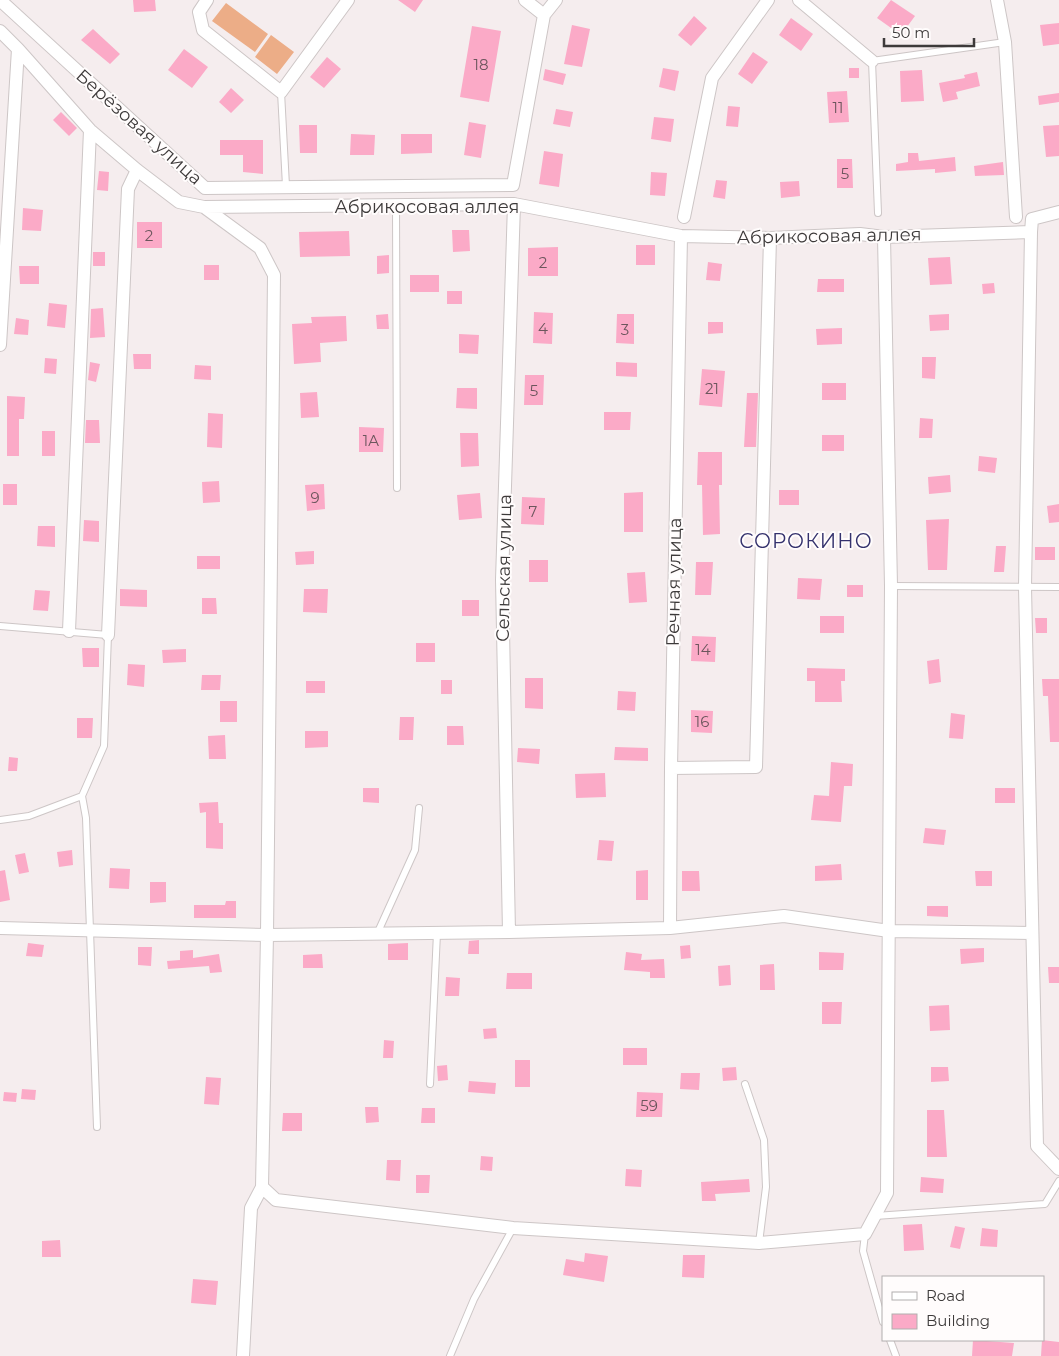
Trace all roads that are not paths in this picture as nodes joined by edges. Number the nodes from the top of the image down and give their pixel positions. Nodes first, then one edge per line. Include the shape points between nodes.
1 (0, 0) edge
2 (207, 0) edge
3 (348, 0) edge
4 (525, 0) edge
5 (556, 0) edge
6 (768, 0) edge
7 (799, 0) edge
8 (997, 0) edge
9 (544, 14) junction
10 (0, 31) edge
11 (1004, 42) junction
12 (18, 49) junction
13 (872, 61) junction
14 (282, 92) junction
15 (90, 130) junction
16 (137, 170) junction
17 (286, 186) junction
18 (514, 204) junction
19 (396, 206) junction
20 (204, 207) junction
21 (1059, 212) edge
22 (878, 213) dead end
23 (684, 217) dead end
24 (1016, 217) dead end
25 (1031, 232) junction
26 (681, 236) junction
27 (884, 237) junction
28 (770, 238) junction
29 (0, 345) edge
30 (396, 488) dead end
31 (891, 586) junction
32 (1025, 587) junction
33 (1059, 587) edge
34 (0, 626) edge
35 (69, 630) junction
36 (108, 635) junction
37 (671, 768) junction
38 (82, 796) junction
39 (419, 808) dead end
40 (0, 820) edge
41 (0, 928) edge
42 (670, 928) junction
43 (889, 931) junction
44 (89, 932) junction
45 (509, 932) junction
46 (437, 933) junction
47 (1032, 933) junction
48 (377, 934) junction
49 (268, 935) junction
50 (430, 1084) dead end
51 (745, 1084) dead end
52 (97, 1127) dead end
53 (1059, 1169) edge
54 (1059, 1181) edge
55 (262, 1187) junction
56 (875, 1216) junction
57 (513, 1228) junction
58 (865, 1234) junction
59 (759, 1242) junction
60 (882, 1318) edge
61 (890, 1341) edge
62 (243, 1356) edge
63 (450, 1356) edge
64 (896, 1356) edge

1 - 17 street, Берёзовая улица via 205,188
2 - 14 street via 199,12 203,30
3 - 14 street
4 - 9 street
5 - 9 street
6 - 23 street via 712,78
7 - 13 street
8 - 11 street
9 - 17 street, Берёзовая улица via 513,185
10 - 12 street, Абрикосовая аллея
11 - 13 lane
11 - 24 street
12 - 15 street, Абрикосовая аллея
12 - 29 street
13 - 22 lane
14 - 17 lane
15 - 16 street, Абрикосовая аллея
15 - 35 street
16 - 20 street, Абрикосовая аллея via 179,202
16 - 36 street via 128,189
18 - 19 street, Абрикосовая аллея
18 - 26 street, Абрикосовая аллея
18 - 45 street, Сельская улица via 502,580
19 - 20 street, Абрикосовая аллея
19 - 30 lane
20 - 49 street via 260,248 274,274
21 - 25 street via 1032,219
25 - 27 street, Абрикосовая аллея
25 - 32 street
26 - 28 street, Абрикосовая аллея
26 - 37 street, Речная улица
27 - 28 street, Абрикосовая аллея via 860,234
27 - 31 street
28 - 37 street via 756,767
31 - 32 lane
31 - 43 street
32 - 33 lane
32 - 47 street
34 - 35 lane
35 - 36 lane
36 - 38 lane via 104,746
37 - 42 street, Речная улица
38 - 40 lane via 29,816
38 - 44 lane via 86,818
39 - 48 lane via 415,850
41 - 44 street
42 - 43 street via 784,916
42 - 45 street
43 - 47 street
43 - 56 street via 887,1193
44 - 49 street
44 - 52 lane
45 - 46 street
46 - 48 street
46 - 50 lane
47 - 53 street via 1037,1146
48 - 49 street
49 - 55 street
51 - 59 lane via 764,1140 766,1187
54 - 56 lane via 1045,1204
55 - 57 street via 276,1200
55 - 62 street via 252,1208
56 - 58 street
57 - 59 street
57 - 63 lane via 474,1299
58 - 59 street
58 - 60 lane via 863,1251
61 - 64 lane

